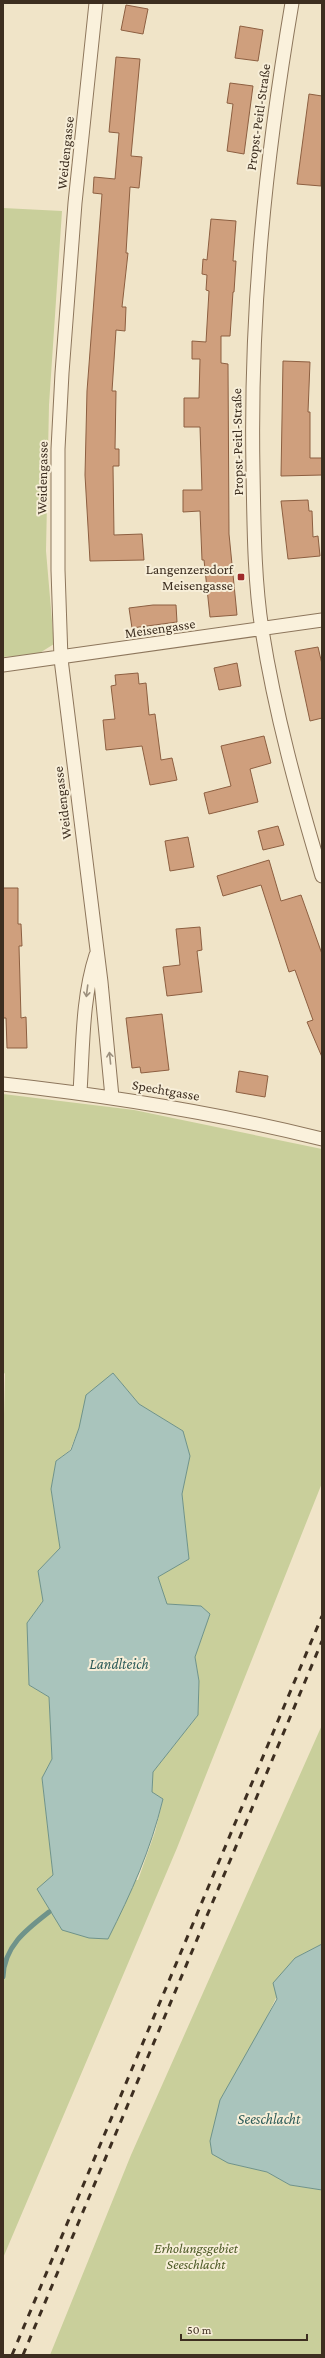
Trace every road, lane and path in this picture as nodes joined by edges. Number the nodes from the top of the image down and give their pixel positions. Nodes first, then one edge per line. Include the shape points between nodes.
1 (96, 3) edge
2 (292, 3) edge
3 (322, 620) edge
4 (262, 629) junction
5 (61, 659) junction
6 (3, 666) edge
7 (322, 876) edge
8 (96, 953) junction
9 (3, 1084) edge
10 (80, 1092) junction
11 (112, 1097) junction
12 (322, 1139) edge

1 - 5 street, Weidengasse via 75,203 61,380 58,570
2 - 4 street, Propst-Peitl-Straße via 262,204 253,334 254,501
3 - 4 street, Meisengasse
4 - 5 street, Meisengasse
4 - 7 street, Propst-Peitl-Straße via 272,685
5 - 6 street, Meisengasse
5 - 8 street, Weidengasse
8 -> 10 street, Weidengasse via 89,975
11 -> 8 street, Weidengasse
9 - 10 street, Spechtgasse
10 - 11 street, Spechtgasse
11 - 12 street, Spechtgasse via 235,1118

